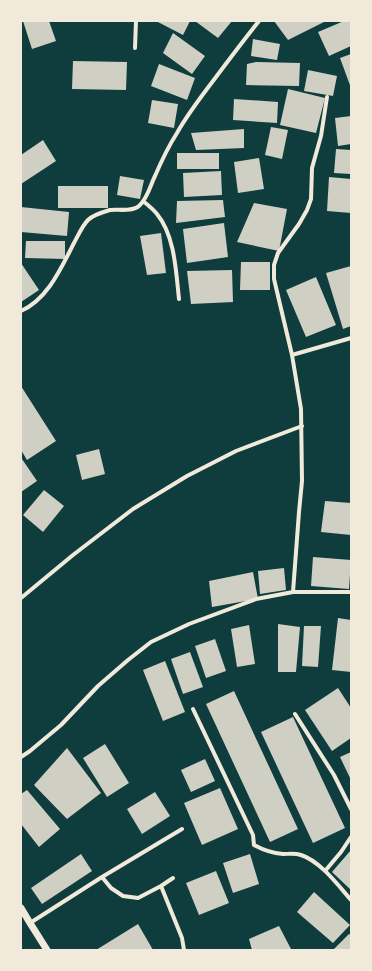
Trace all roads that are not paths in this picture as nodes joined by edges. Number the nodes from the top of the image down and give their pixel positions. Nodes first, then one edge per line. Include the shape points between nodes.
1 (136, 21) edge
2 (259, 21) edge
3 (135, 48) dead end
4 (327, 98) dead end
5 (143, 201) junction
6 (179, 299) dead end
7 (21, 311) edge
8 (351, 338) edge
9 (292, 355) junction
10 (302, 426) junction
11 (293, 592) junction
12 (351, 592) edge
13 (21, 598) edge
14 (193, 708) dead end
15 (295, 714) dead end
16 (21, 757) edge
17 (351, 809) edge
18 (182, 829) dead end
19 (351, 837) edge
20 (325, 871) junction
21 (102, 877) junction
22 (173, 878) dead end
23 (161, 886) junction
24 (351, 900) edge
25 (21, 908) edge
26 (30, 923) junction
27 (47, 950) edge
28 (184, 950) edge

1 - 3 street
2 - 5 street via 176,134
4 - 9 street via 312,168 311,199 299,224 278,253 274,265 274,279
5 - 6 street via 157,214 167,230
5 - 7 street via 132,209 110,210 88,219 48,287 30,307
8 - 9 street
9 - 10 street
10 - 11 street via 302,481
10 - 13 street via 236,451 187,476 132,509
11 - 12 street
11 - 16 street via 256,599 189,624 151,642 98,686 62,725
14 - 20 street via 253,835 254,845 270,852 300,854 311,859
15 - 17 street via 334,775
18 - 21 street
19 - 20 street
20 - 24 street
21 - 23 street via 111,888 123,896 138,898
21 - 26 street
22 - 23 street
23 - 28 street via 182,938
25 - 26 street
26 - 27 street

